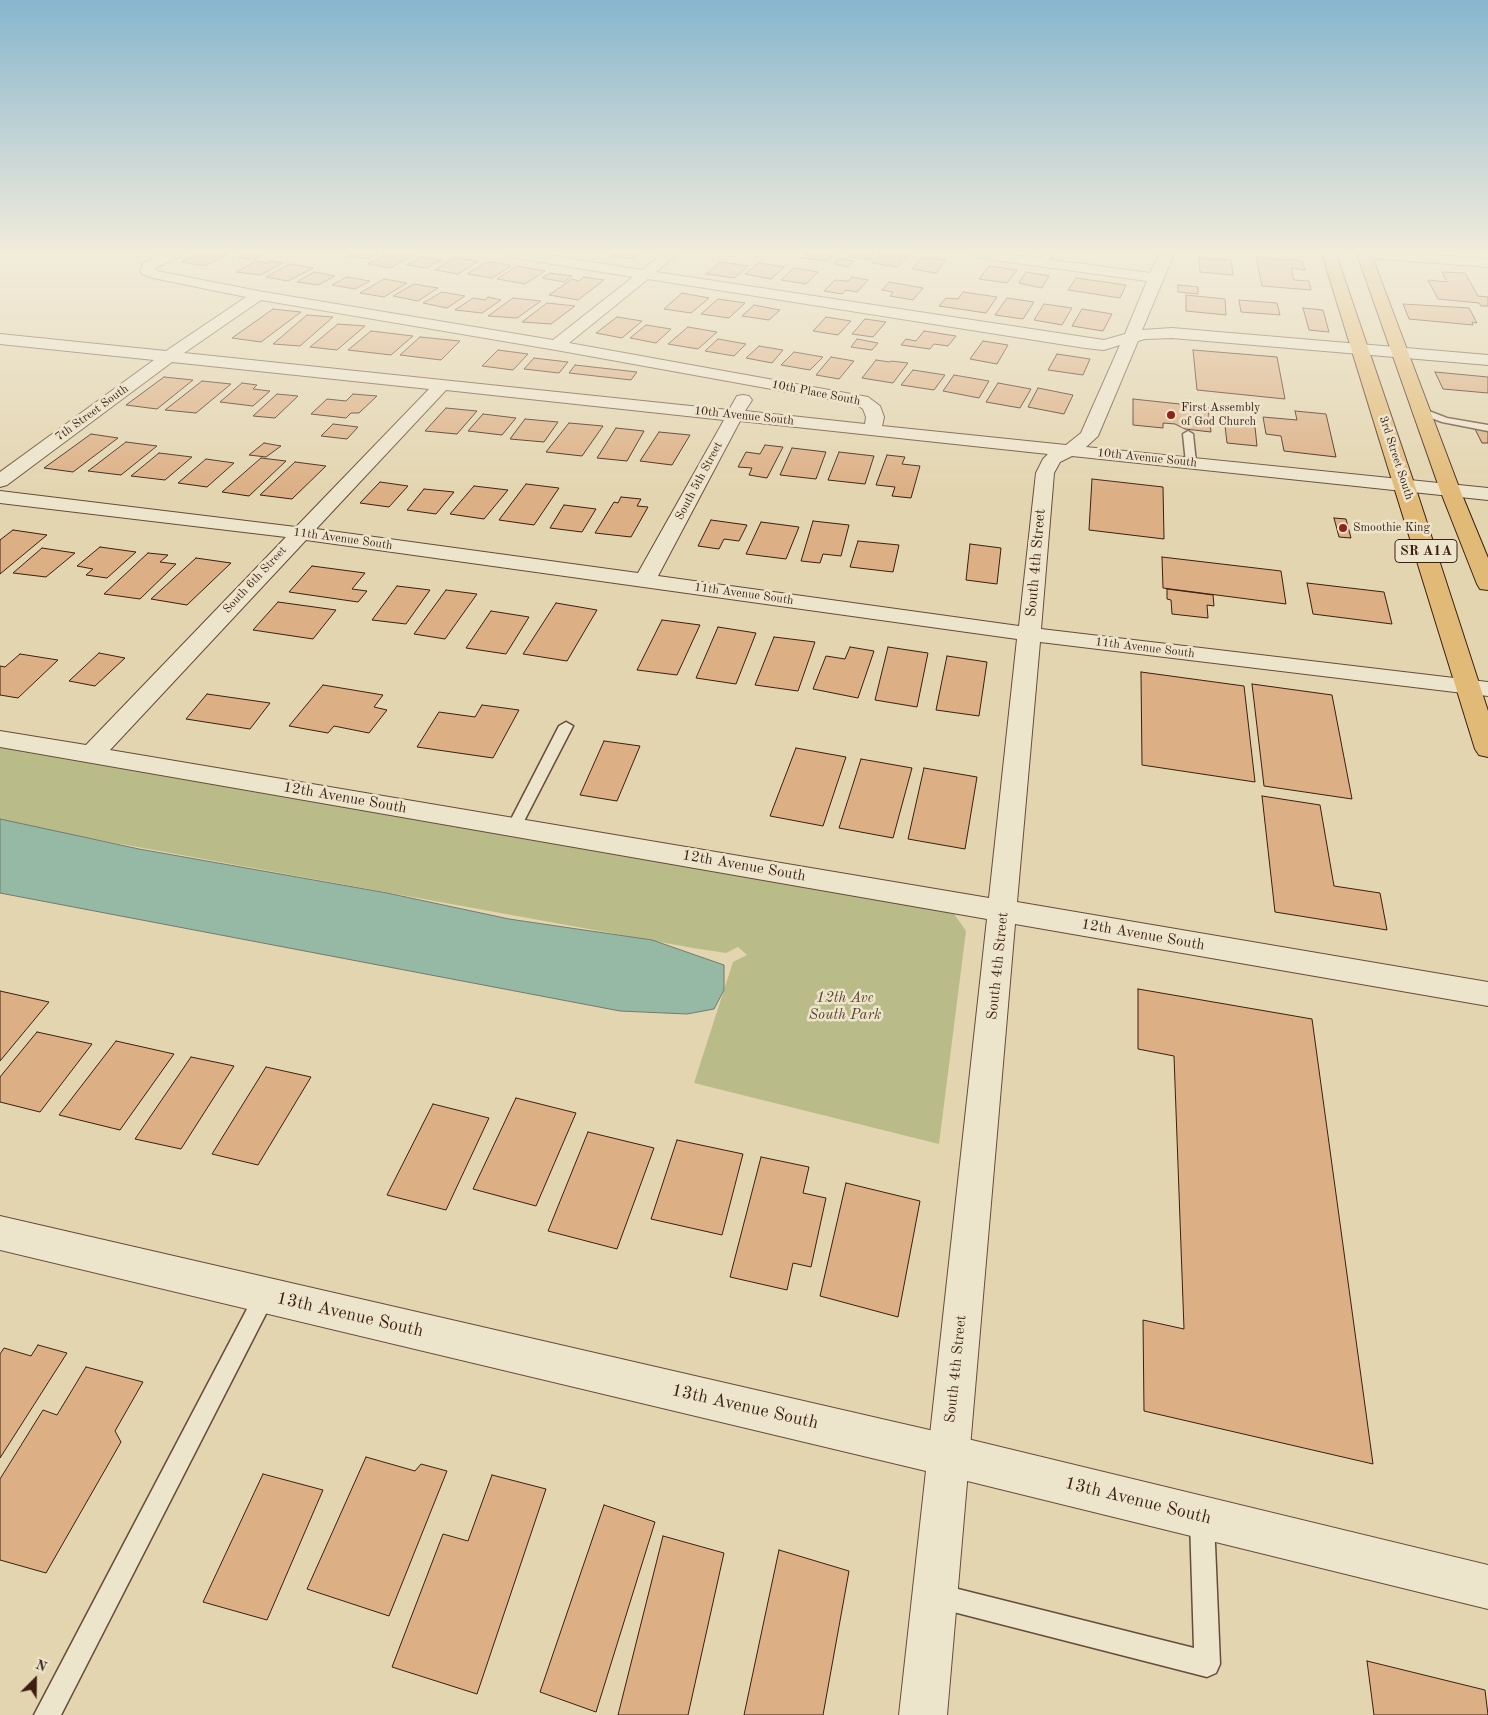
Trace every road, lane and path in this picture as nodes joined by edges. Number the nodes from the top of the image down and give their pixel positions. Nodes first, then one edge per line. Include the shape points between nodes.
1 (201, 334) edge
2 (495, 334) edge
3 (569, 334) edge
4 (1028, 334) edge
5 (1133, 334) edge
6 (1144, 334) edge
7 (1183, 334) edge
8 (1356, 334) edge
9 (1392, 334) edge
10 (1131, 338) junction
11 (0, 339) edge
12 (556, 344) junction
13 (1361, 350) junction
14 (1399, 353) junction
15 (168, 357) junction
16 (1488, 360) edge
17 (753, 381) junction
18 (442, 385) junction
19 (1421, 411) junction
20 (734, 415) junction
21 (1488, 428) edge
22 (873, 430) junction
23 (1188, 434) dead end
24 (1070, 450) junction
25 (1191, 463) junction
26 (0, 481) edge
27 (1405, 486) junction
28 (1450, 490) junction
29 (1488, 494) edge
30 (0, 497) edge
31 (299, 533) junction
32 (645, 580) junction
33 (1487, 580) edge
34 (1030, 634) junction
35 (1478, 688) edge
36 (566, 726) dead end
37 (0, 739) edge
38 (1488, 749) edge
39 (92, 754) junction
40 (514, 827) junction
41 (1003, 911) junction
42 (1488, 994) edge
43 (0, 1232) edge
44 (265, 1295) junction
45 (948, 1455) junction
46 (1202, 1517) junction
47 (1488, 1587) edge
48 (934, 1595) junction
49 (47, 1715) edge
50 (923, 1715) edge

1 - 15 street, 7th Street South
2 - 12 street, 10th Place South
3 - 12 street
4 - 10 street via 1104,345
5 - 10 street, South 4th Street
6 - 10 street
7 - 13 street
8 - 13 main road, 3rd Street South / SR A1A
9 - 14 main road, SR A1A
10 - 24 street, South 4th Street via 1089,436
11 - 15 street, 10th Avenue South
12 - 17 street, 10th Place South
13 - 14 street
13 - 27 main road, 3rd Street South / SR A1A
14 - 16 street
14 - 19 main road, SR A1A
15 - 18 street, 10th Avenue South
15 - 26 street, 7th Street South
17 - 20 street, South 5th Street
17 - 22 street, 10th Place South via 862,401 871,406 875,417
18 - 20 street, 10th Avenue South
18 - 31 street, South 6th Street
19 - 21 lane via 1453,422
19 - 28 main road, SR A1A
20 - 22 street, 10th Avenue South
20 - 32 street, South 5th Street
22 - 24 street, 10th Avenue South
23 - 25 lane
24 - 25 street, 10th Avenue South
24 - 34 street, South 4th Street via 1052,459 1045,473
25 - 27 street, 10th Avenue South
27 - 28 street, 10th Avenue South
27 - 35 main road, 3rd Street South / SR A1A
28 - 29 street, 10th Avenue South
28 - 33 main road, SR A1A
30 - 31 street, 11th Avenue South
31 - 32 street, 11th Avenue South
31 - 39 street, South 6th Street
32 - 34 street, 11th Avenue South
34 - 35 street, 11th Avenue South
34 - 41 street, South 4th Street
35 - 38 main road, 3rd Street South / SR A1A
36 - 40 lane
37 - 39 street, 12th Avenue South
39 - 40 street, 12th Avenue South
40 - 41 street, 12th Avenue South
41 - 42 street, 12th Avenue South
41 - 45 street, South 4th Street
43 - 44 street, 13th Avenue South
44 - 45 street, 13th Avenue South
44 - 49 lane
45 - 46 street, 13th Avenue South
45 - 48 street, South 4th Street
46 - 47 street, 13th Avenue South
46 - 48 lane via 1207,1664
48 - 50 street, South 4th Street

